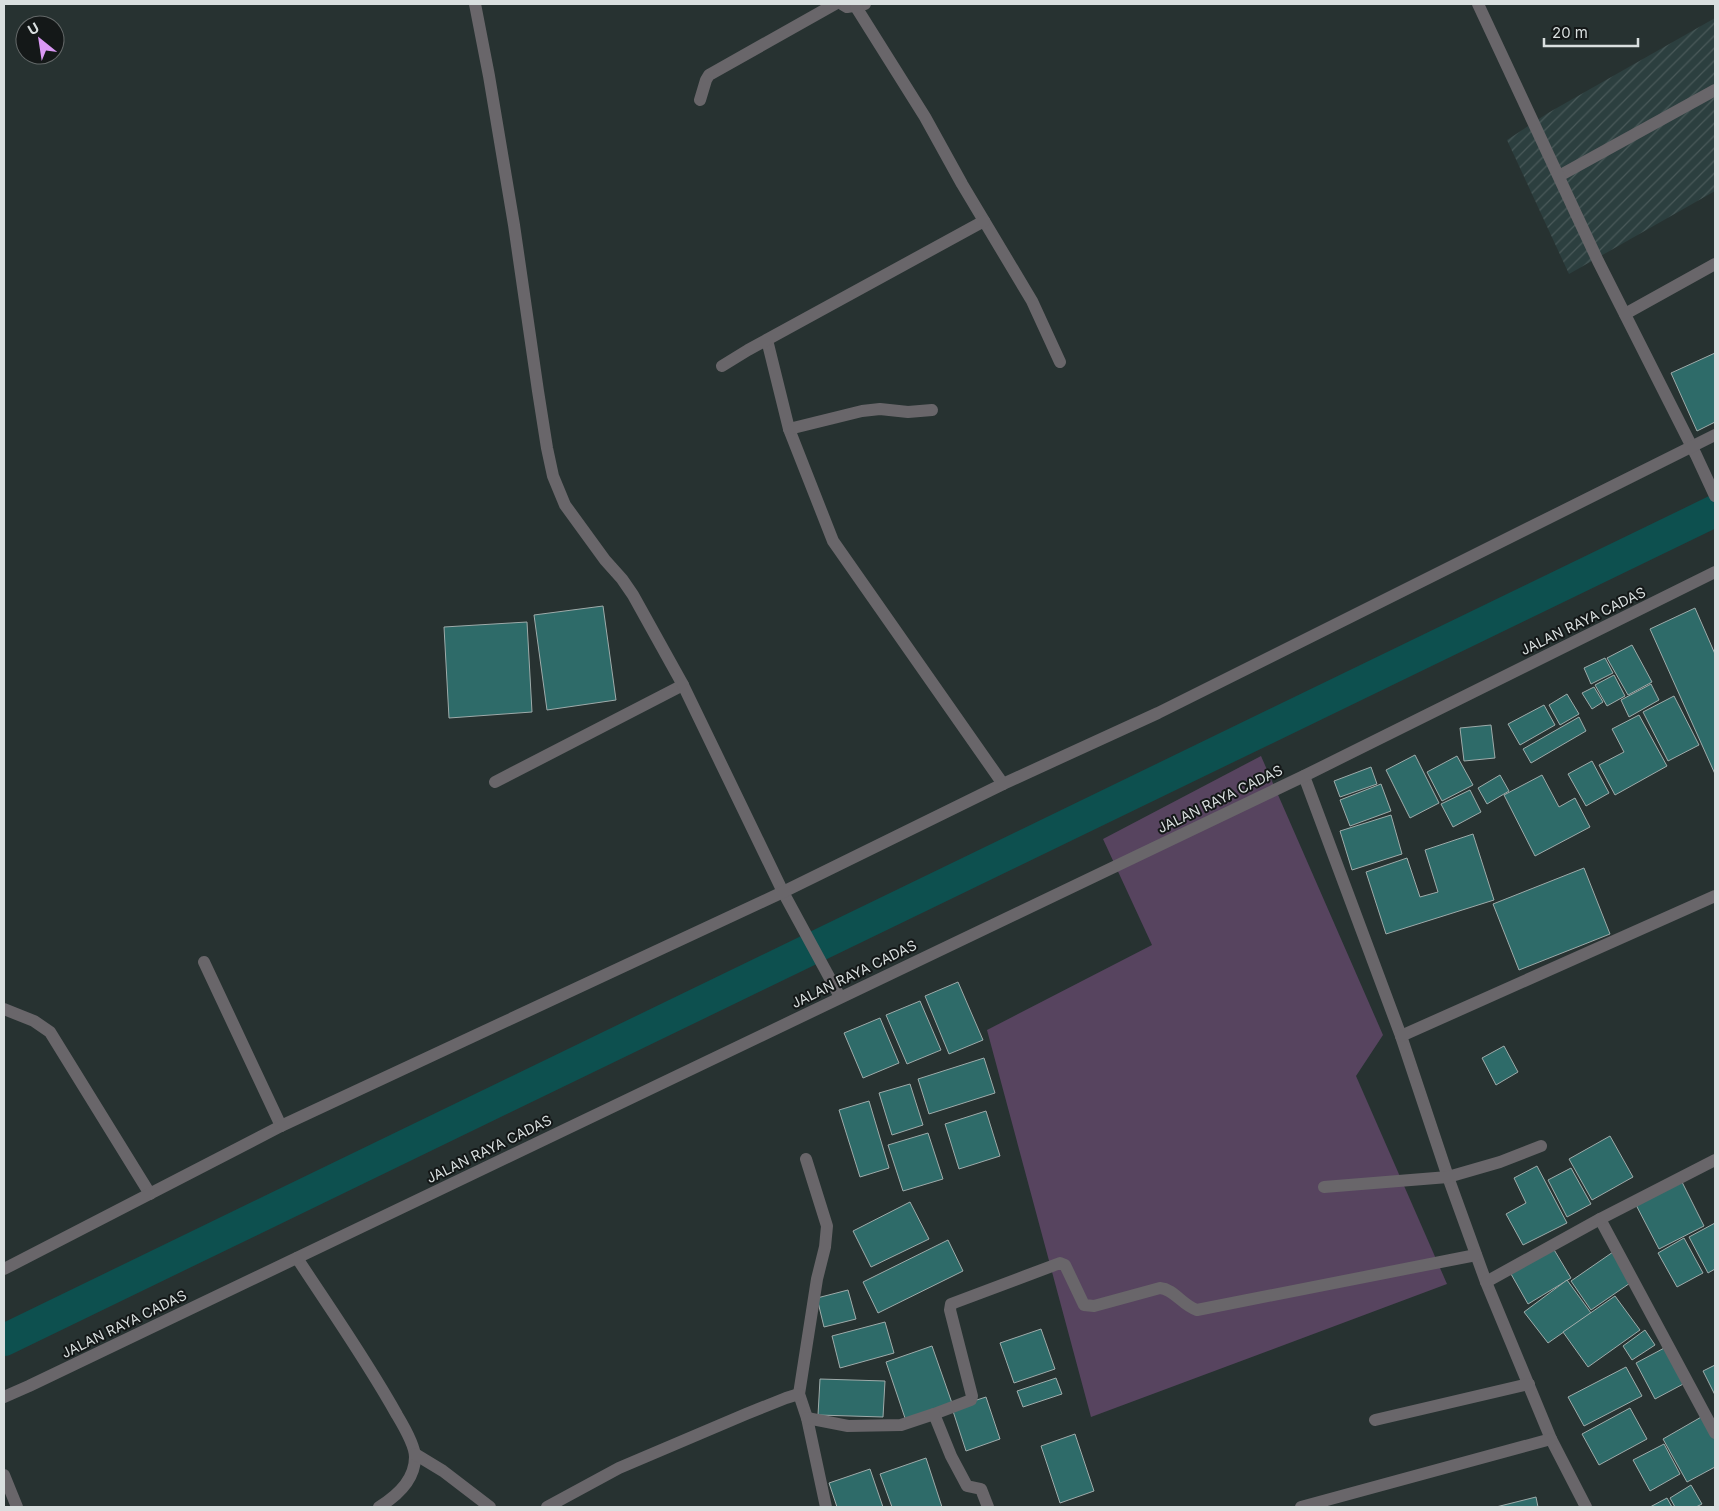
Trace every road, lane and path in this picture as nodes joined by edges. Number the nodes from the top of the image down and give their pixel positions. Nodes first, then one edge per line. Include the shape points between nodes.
1 (475, 4) edge
2 (835, 4) edge
3 (842, 4) edge
4 (1478, 4) edge
5 (860, 5) edge
6 (1715, 90) edge
7 (700, 100) dead end
8 (1559, 176) junction
9 (984, 221) junction
10 (1715, 264) edge
11 (1625, 314) junction
12 (767, 340) junction
13 (1060, 362) dead end
14 (722, 366) dead end
15 (932, 410) dead end
16 (789, 429) junction
17 (1715, 435) edge
18 (1694, 451) junction
19 (1715, 496) edge
20 (1715, 572) edge
21 (682, 685) junction
22 (1304, 776) junction
23 (495, 782) dead end
24 (1003, 784) junction
25 (783, 892) junction
26 (1715, 896) edge
27 (204, 962) dead end
28 (840, 997) junction
29 (4, 1009) edge
30 (1401, 1036) junction
31 (281, 1126) junction
32 (1541, 1146) dead end
33 (806, 1159) dead end
34 (1715, 1160) edge
35 (1448, 1177) junction
36 (1324, 1187) dead end
37 (150, 1194) junction
38 (1600, 1219) junction
39 (1476, 1255) junction
40 (297, 1258) junction
41 (4, 1269) edge
42 (1486, 1282) junction
43 (1530, 1384) junction
44 (799, 1394) junction
45 (4, 1397) edge
46 (934, 1414) junction
47 (807, 1418) junction
48 (1375, 1420) dead end
49 (1715, 1433) edge
50 (1552, 1439) junction
51 (415, 1454) junction
52 (4, 1475) edge
53 (17, 1507) edge
54 (379, 1507) edge
55 (490, 1507) edge
56 (547, 1507) edge
57 (826, 1507) edge
58 (988, 1507) edge
59 (1301, 1507) edge
60 (1586, 1507) edge

1 - 21 street via 513,215 553,476 565,505 633,595
2 - 7 street via 709,75
3 - 5 street via 847,7
4 - 8 street
5 - 9 street
6 - 8 street
8 - 11 street
9 - 12 street
9 - 13 street via 1032,301
10 - 11 street
11 - 18 street
12 - 14 street
12 - 16 street
15 - 16 street via 862,411
16 - 24 street via 833,542
17 - 18 street
18 - 19 street
18 - 24 street via 1158,713
20 - 22 street, JALAN RAYA CADAS
21 - 23 street
21 - 25 street
22 - 28 street, JALAN RAYA CADAS
22 - 30 street
24 - 25 street
25 - 28 street
25 - 31 street
26 - 30 street
27 - 31 street
28 - 40 street, JALAN RAYA CADAS
29 - 37 street via 34,1021 50,1032
30 - 35 street
31 - 37 street
32 - 35 street
33 - 44 street via 827,1226
34 - 38 street
35 - 36 street
35 - 39 street
37 - 41 street
38 - 42 street
38 - 49 street
39 - 42 street
39 - 46 street via 1197,1310 1188,1308 1167,1289 1160,1288 1094,1306 1084,1305 1065,1265 1060,1263 951,1304 972,1396 971,1400
40 - 45 street, JALAN RAYA CADAS
40 - 51 street via 381,1386
42 - 43 street
43 - 48 street
43 - 50 street
44 - 47 street
44 - 56 street via 619,1468
46 - 47 street via 901,1425 848,1426
46 - 58 street via 951,1456 968,1486 981,1489
47 - 57 street
50 - 59 street
50 - 60 street
51 - 54 street via 414,1471 402,1489
51 - 55 street via 444,1471
52 - 53 street

